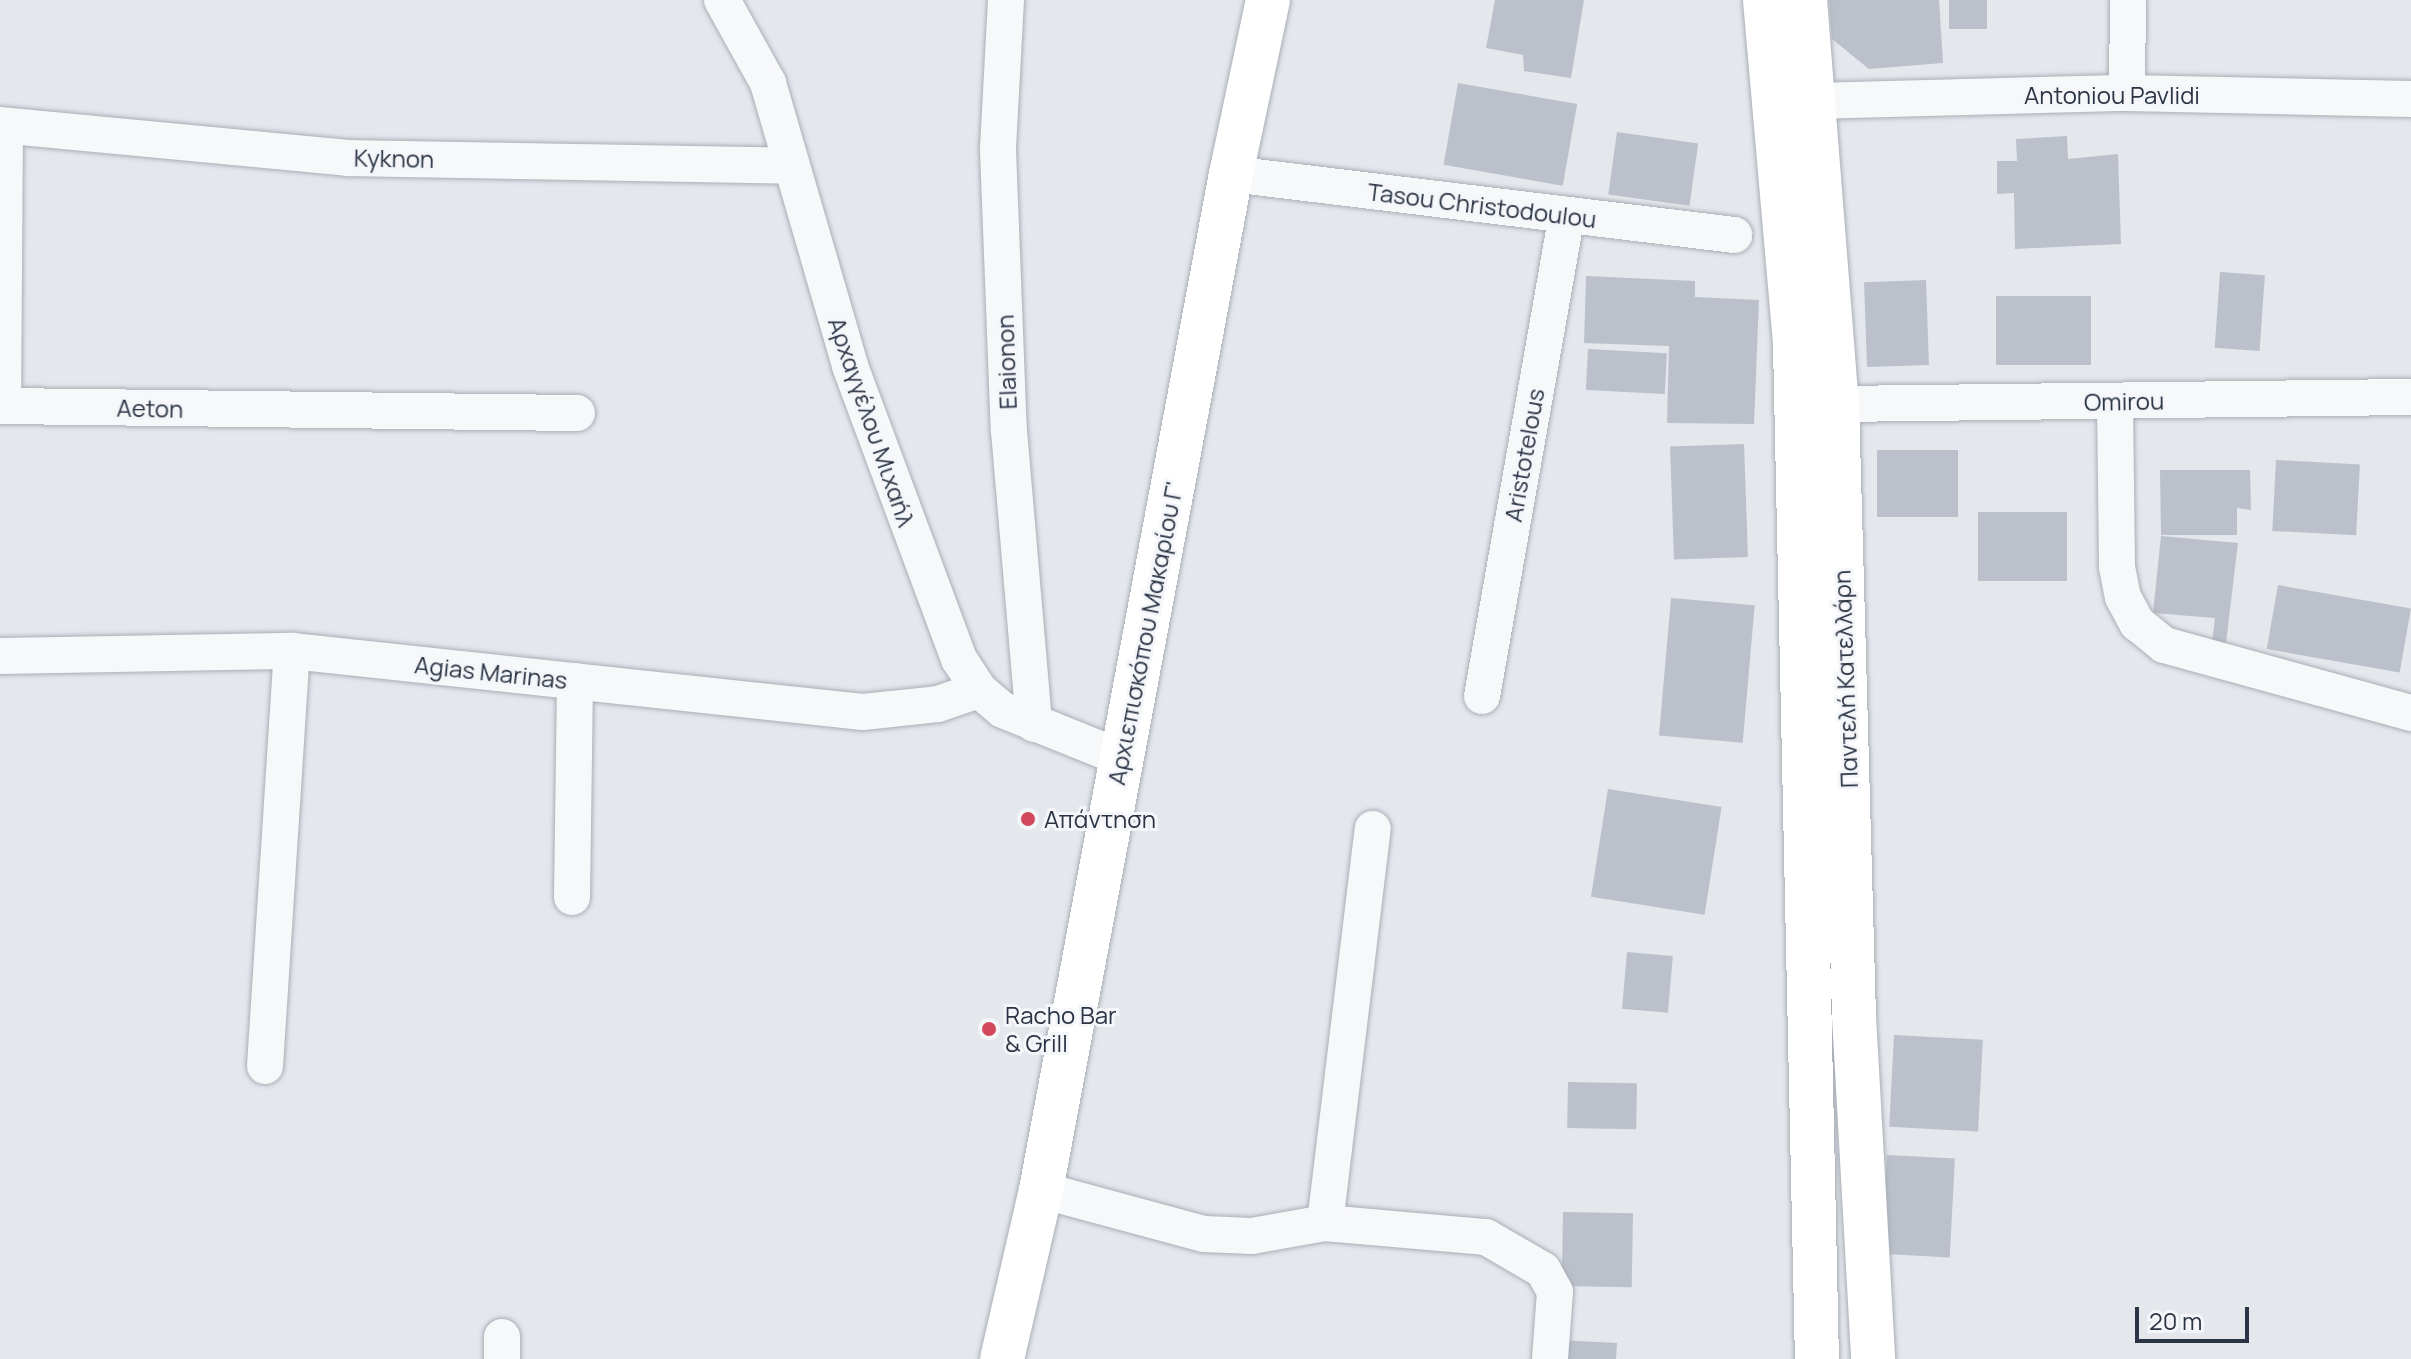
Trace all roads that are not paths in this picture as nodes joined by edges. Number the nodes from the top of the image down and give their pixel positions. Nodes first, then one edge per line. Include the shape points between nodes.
1 (722, 0) edge
2 (1006, 0) edge
3 (1268, 0) edge
4 (1765, 0) edge
5 (1805, 0) edge
6 (2128, 0) edge
7 (2127, 93) junction
8 (2411, 99) edge
9 (1813, 101) junction
10 (2, 125) edge
11 (790, 166) junction
12 (1231, 174) junction
13 (1567, 215) junction
14 (1734, 235) dead end
15 (2411, 397) edge
16 (2115, 402) junction
17 (1837, 404) junction
18 (577, 413) dead end
19 (292, 651) junction
20 (0, 656) edge
21 (575, 681) junction
22 (979, 690) junction
23 (1482, 696) dead end
24 (2411, 713) edge
25 (1034, 724) junction
26 (1122, 758) junction
27 (1373, 829) dead end
28 (572, 897) dead end
29 (265, 1066) dead end
30 (1041, 1190) junction
31 (1325, 1223) junction
32 (1002, 1359) edge
33 (1550, 1359) edge
34 (1817, 1359) edge
35 (1873, 1359) edge

1 - 11 street, Αρχαγγέλου Μιχαήλ via 768,83
2 - 25 street, Elaionon via 998,150 1009,431
3 - 12 main road, Αρχιεπισκόπου Μακαρίου Γ'
4 - 34 main road, Παντελή Κατελλάρη via 1796,376
5 - 9 main road, Παντελή Κατελλάρη
6 - 7 street
7 - 8 street, Antoniou Pavlidi
7 - 9 street, Antoniou Pavlidi
9 - 17 main road, Παντελή Κατελλάρη
10 - 11 street, Kyknon via 348,158
10 - 18 street, Aeton via 3,406
11 - 22 street, Αρχαγγέλου Μιχαήλ via 850,366 959,659
12 - 13 street, Tasou Christodoulou
12 - 26 main road, Αρχιεπισκόπου Μακαρίου Γ'
13 - 14 street, Tasou Christodoulou
13 - 23 street, Aristotelous
15 - 16 street, Omirou
16 - 17 street, Omirou
16 - 24 street via 2117,567 2123,597 2137,623 2164,645
17 - 35 main road, Παντελή Κατελλάρη via 1854,1016
19 - 20 street, Agias Marinas
19 - 21 street, Agias Marinas
19 - 29 street
21 - 22 street, Agias Marinas via 863,712 938,704
21 - 28 street
22 - 25 street, Αρχαγγέλου Μιχαήλ via 1003,710
25 - 26 street, Αρχαγγέλου Μιχαήλ
26 - 30 main road, Αρχιεπισκόπου Μακαρίου Γ'
27 - 31 street
30 - 31 street via 1204,1234 1252,1236
30 - 32 main road, Αρχιεπισκόπου Μακαρίου Γ'
31 - 33 street via 1486,1237 1519,1252 1543,1270 1555,1292

